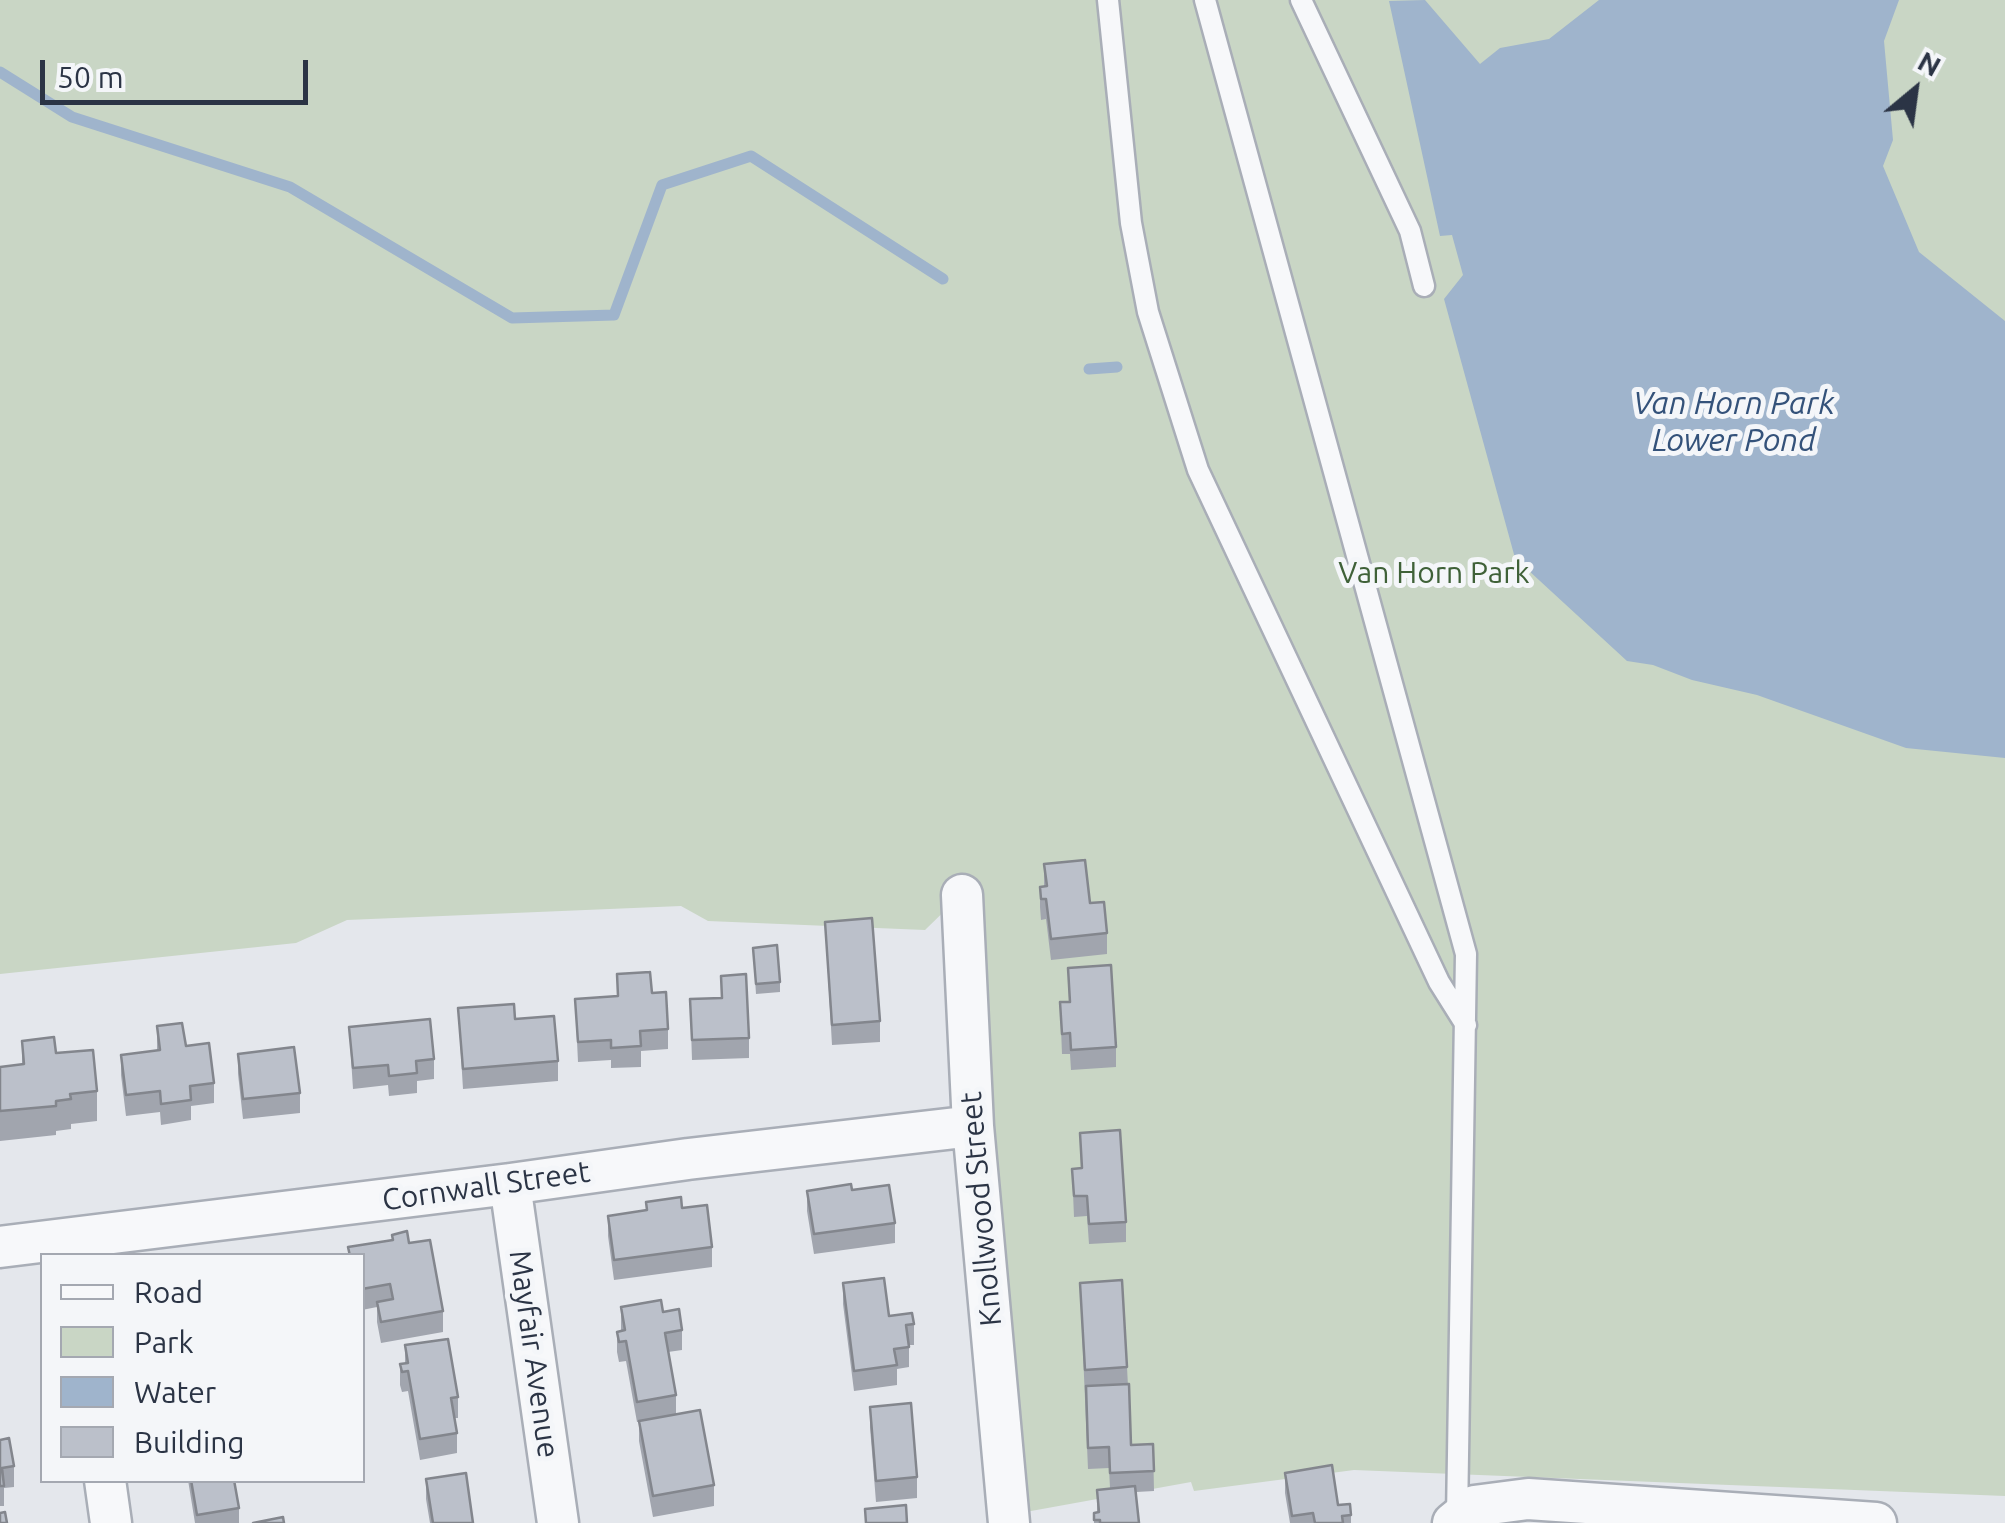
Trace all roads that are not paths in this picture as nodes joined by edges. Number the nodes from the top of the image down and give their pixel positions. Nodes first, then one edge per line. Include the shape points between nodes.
1 (1108, 0) edge
2 (1206, 0) edge
3 (1301, 0) edge
4 (1424, 286) dead end
5 (962, 894) dead end
6 (1466, 1025) junction
7 (973, 1126) junction
8 (510, 1184) junction
9 (0, 1247) edge
10 (73, 1247) edge
11 (105, 1483) edge
12 (1455, 1520) edge
13 (111, 1523) edge
14 (558, 1523) edge
15 (1010, 1523) edge
16 (1876, 1523) edge

1 - 6 lane via 1130,223 1148,312 1198,470 1430,965
2 - 6 lane via 1466,954
3 - 4 lane via 1410,231
5 - 7 street, Knollwood Street
6 - 12 lane
7 - 8 street, Cornwall Street
7 - 15 street, Knollwood Street
8 - 10 street, Cornwall Street
8 - 14 street, Mayfair Avenue
9 - 10 street, Cornwall Street
11 - 13 street
12 - 16 street via 1474,1506 1528,1499

